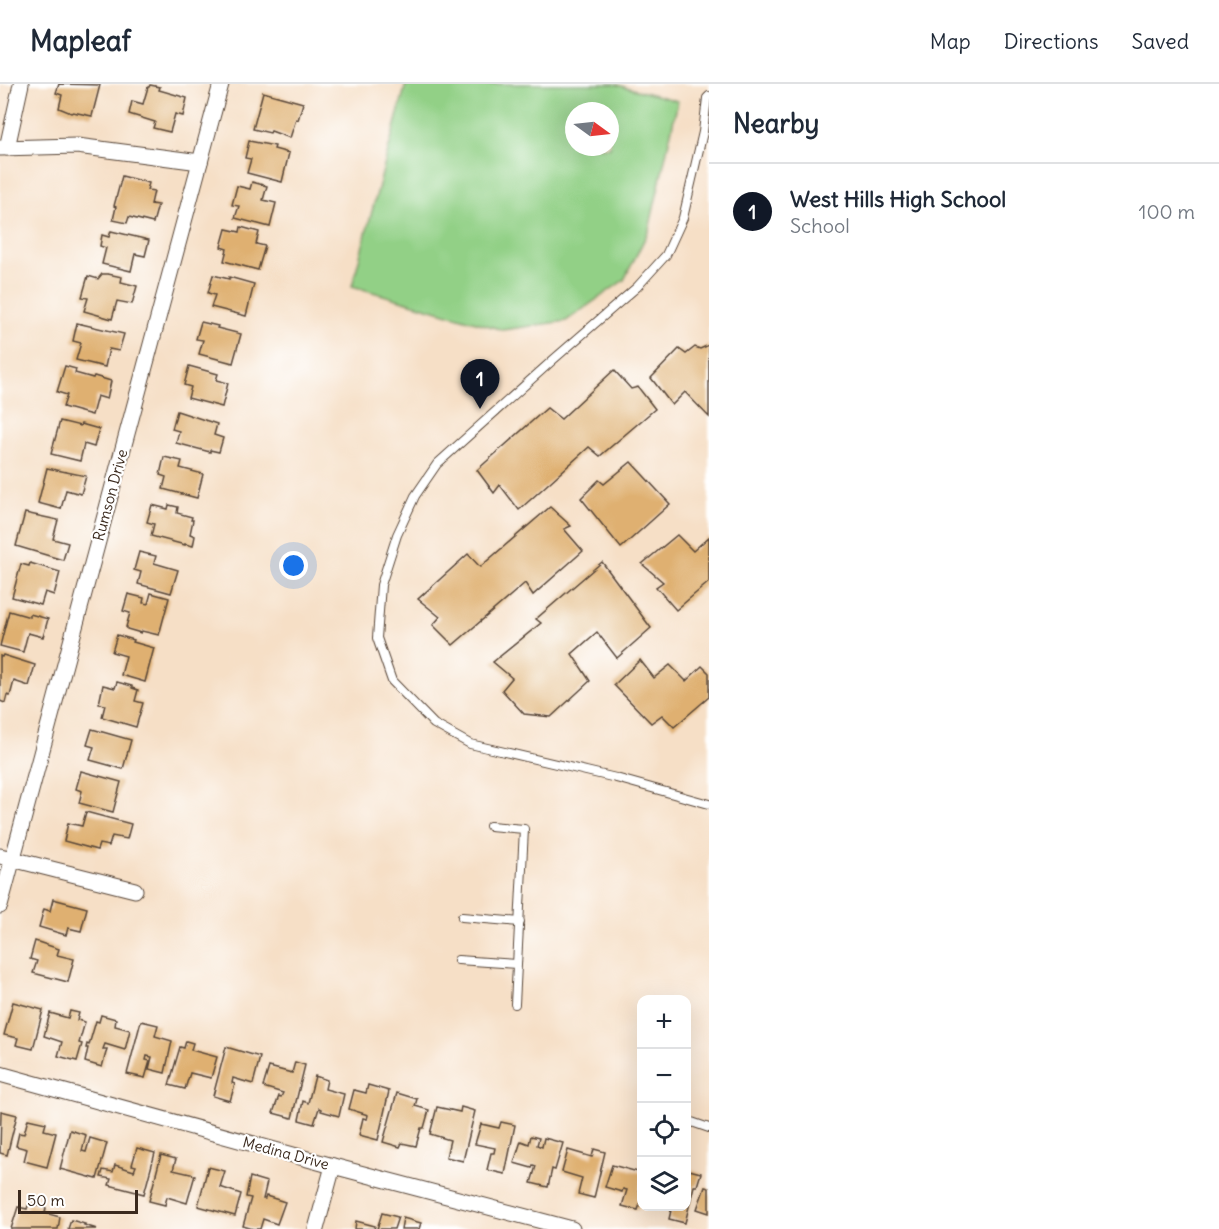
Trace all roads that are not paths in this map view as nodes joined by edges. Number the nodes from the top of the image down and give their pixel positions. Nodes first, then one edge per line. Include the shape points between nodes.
1 (21, 84) edge
2 (221, 84) edge
3 (709, 96) edge
4 (3, 148) edge
5 (200, 162) junction
6 (709, 804) edge
7 (490, 826) dead end
8 (6, 858) edge
9 (135, 890) dead end
10 (0, 906) edge
11 (462, 917) dead end
12 (520, 922) junction
13 (458, 960) dead end
14 (517, 964) junction
15 (515, 1004) dead end
16 (0, 1074) edge
17 (691, 1121) edge
18 (709, 1128) edge
19 (333, 1166) junction
20 (316, 1229) edge
21 (572, 1229) edge

1 - 4 street
2 - 5 street, Rumson Drive
3 - 6 lane via 683,218 666,255 637,287 436,464 397,535 381,585 377,638 392,681 434,724 470,744
4 - 5 street via 77,146
5 - 8 street, Rumson Drive
7 - 12 lane via 524,829
8 - 9 street
8 - 10 street, Rumson Drive
11 - 12 lane
12 - 14 lane
13 - 14 lane
14 - 15 lane
16 - 19 street, Medina Drive
17 - 18 lane
19 - 20 street
19 - 21 street, Medina Drive

